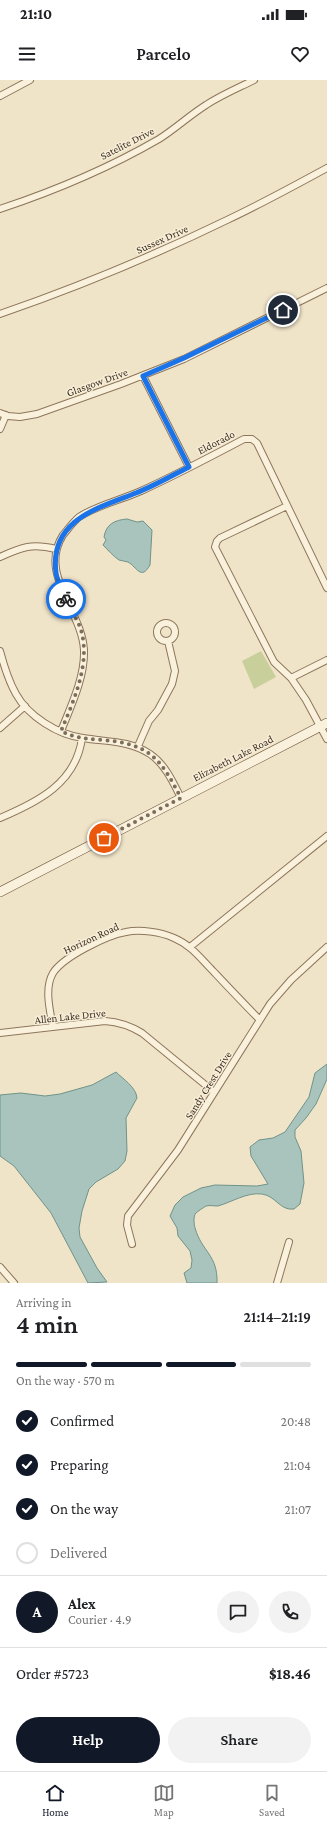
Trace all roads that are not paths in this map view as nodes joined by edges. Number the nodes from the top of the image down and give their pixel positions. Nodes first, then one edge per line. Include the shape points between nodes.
1 (30, 80) edge
2 (254, 80) edge
3 (0, 96) edge
4 (327, 168) edge
5 (0, 209) edge
6 (327, 288) edge
7 (0, 314) edge
8 (143, 376) junction
9 (3, 414) edge
10 (0, 429) edge
11 (189, 467) junction
12 (287, 506) junction
13 (56, 549) junction
14 (0, 557) edge
15 (327, 588) edge
16 (168, 641) dead end
17 (0, 651) edge
18 (327, 660) edge
19 (291, 678) junction
20 (25, 706) junction
21 (324, 725) edge
22 (0, 728) edge
23 (61, 731) junction
24 (82, 738) junction
25 (327, 739) edge
26 (138, 746) junction
27 (181, 798) junction
28 (0, 818) edge
29 (327, 836) edge
30 (0, 892) edge
31 (190, 947) junction
32 (327, 947) edge
33 (260, 1020) junction
34 (52, 1027) junction
35 (0, 1033) edge
36 (214, 1092) junction
37 (289, 1242) dead end
38 (132, 1244) dead end
39 (0, 1267) edge
40 (14, 1283) edge
41 (277, 1283) edge

1 - 3 street
2 - 5 street, Satelite Drive via 212,102 160,138 130,154
4 - 7 street, Sussex Drive via 229,220 42,300
6 - 8 street, Glasgow Drive
8 - 9 street, Glasgow Drive via 37,414 20,417
8 - 11 street
9 - 10 street
11 - 12 street, Eldorado via 253,436
11 - 13 street, Eldorado via 80,517 68,529
12 - 15 street
12 - 19 street via 220,538 216,547 274,662
13 - 14 street via 28,546
13 - 23 street via 56,574 80,627 84,651 80,677
16 - 26 street via 175,671 172,684 149,721
17 - 20 street via 7,676 16,695
18 - 19 street
19 - 21 street
20 - 22 street
20 - 23 street via 45,723
21 - 25 street
21 - 27 street, Elizabeth Lake Road
23 - 24 street
24 - 26 street
24 - 28 street via 78,759 62,782 33,802
26 - 27 street via 152,754 163,766
27 - 30 street, Elizabeth Lake Road
29 - 31 street
31 - 33 street, Horizon Road
31 - 34 street, Horizon Road via 164,935 126,932 73,955 61,964 49,983
32 - 33 street, Sandy Crest Drive via 281,991
33 - 36 street, Sandy Crest Drive
34 - 35 street, Allen Lake Drive
34 - 36 street, Allen Lake Drive via 105,1021 131,1026
36 - 38 street, Sandy Crest Drive via 178,1150 128,1216 127,1225
37 - 41 street
39 - 40 street

